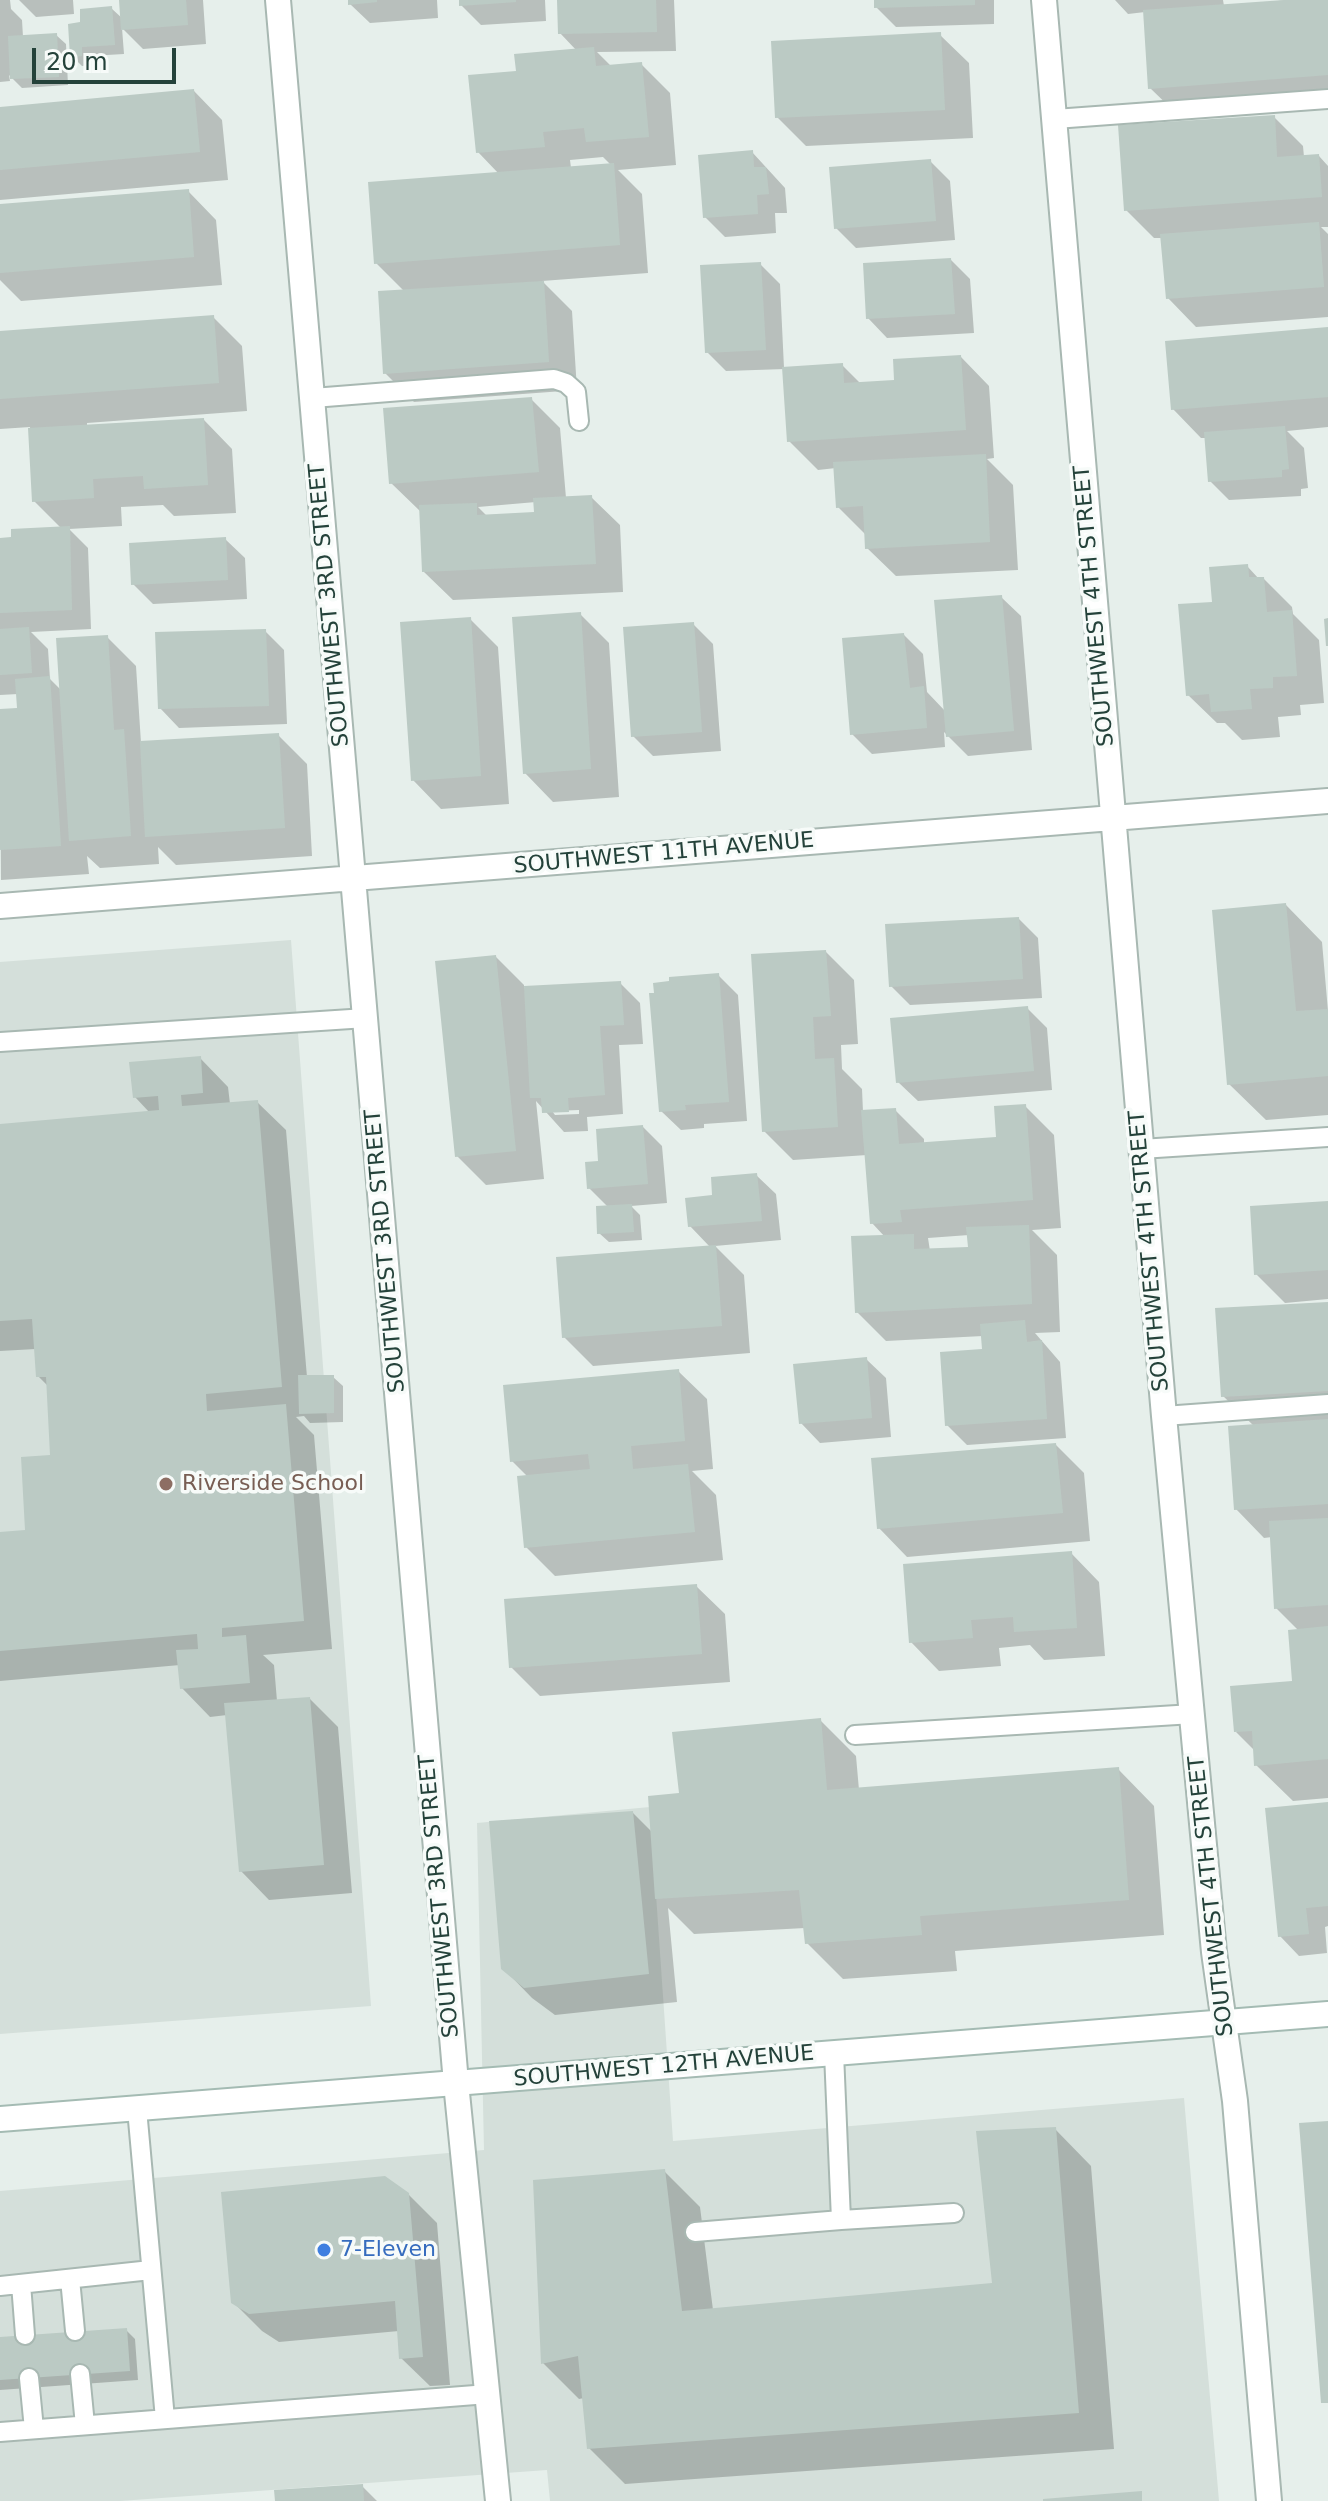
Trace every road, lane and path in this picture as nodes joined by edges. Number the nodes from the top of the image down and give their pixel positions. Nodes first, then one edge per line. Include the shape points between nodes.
1 (278, 0) edge
2 (1044, 0) edge
3 (1328, 99) edge
4 (1055, 119) junction
5 (313, 398) junction
6 (579, 421) dead end
7 (1328, 801) edge
8 (1113, 817) junction
9 (353, 879) junction
10 (0, 906) edge
11 (366, 1018) junction
12 (0, 1042) edge
13 (1328, 1137) edge
14 (1141, 1149) junction
15 (1328, 1404) edge
16 (1164, 1416) junction
17 (1193, 1714) junction
18 (855, 1735) dead end
19 (1328, 2014) edge
20 (1224, 2023) junction
21 (834, 2053) junction
22 (456, 2083) junction
23 (137, 2109) junction
24 (0, 2119) edge
25 (954, 2213) dead end
26 (841, 2220) junction
27 (695, 2232) dead end
28 (151, 2270) junction
29 (70, 2279) junction
30 (21, 2284) junction
31 (0, 2286) edge
32 (75, 2331) dead end
33 (25, 2335) dead end
34 (80, 2374) dead end
35 (29, 2378) dead end
36 (488, 2394) junction
37 (165, 2419) junction
38 (85, 2425) junction
39 (34, 2429) junction
40 (0, 2432) edge
41 (498, 2501) edge
42 (1269, 2501) edge

1 - 5 street, SOUTHWEST 3RD STREET
2 - 4 street, SOUTHWEST 4TH STREET
3 - 4 lane
4 - 8 street, SOUTHWEST 4TH STREET
5 - 6 lane via 554,379 576,392
5 - 9 street, SOUTHWEST 3RD STREET
7 - 8 street, SOUTHWEST 11TH AVENUE
8 - 9 street, SOUTHWEST 11TH AVENUE
8 - 14 street, SOUTHWEST 4TH STREET
9 - 10 street, SOUTHWEST 11TH AVENUE
9 - 11 street, SOUTHWEST 3RD STREET
11 - 12 lane
11 - 22 street, SOUTHWEST 3RD STREET
13 - 14 lane
14 - 16 street, SOUTHWEST 4TH STREET
15 - 16 lane
16 - 17 street, SOUTHWEST 4TH STREET
17 - 18 lane
17 - 20 street, SOUTHWEST 4TH STREET
19 - 20 street, SOUTHWEST 12TH AVENUE
20 - 21 street, SOUTHWEST 12TH AVENUE
20 - 42 street, SOUTHWEST 4TH STREET
21 - 22 street, SOUTHWEST 12TH AVENUE
21 - 26 lane
22 - 23 street, SOUTHWEST 12TH AVENUE
22 - 36 street, SOUTHWEST 3RD STREET
23 - 24 street, SOUTHWEST 12TH AVENUE
23 - 28 lane
25 - 26 lane
26 - 27 lane
28 - 29 lane
28 - 37 lane
29 - 30 lane
29 - 32 lane
30 - 31 lane
30 - 33 lane
34 - 38 lane
35 - 39 lane
36 - 37 lane
36 - 41 street, SOUTHWEST 3RD STREET
37 - 38 lane
38 - 39 lane
39 - 40 lane

